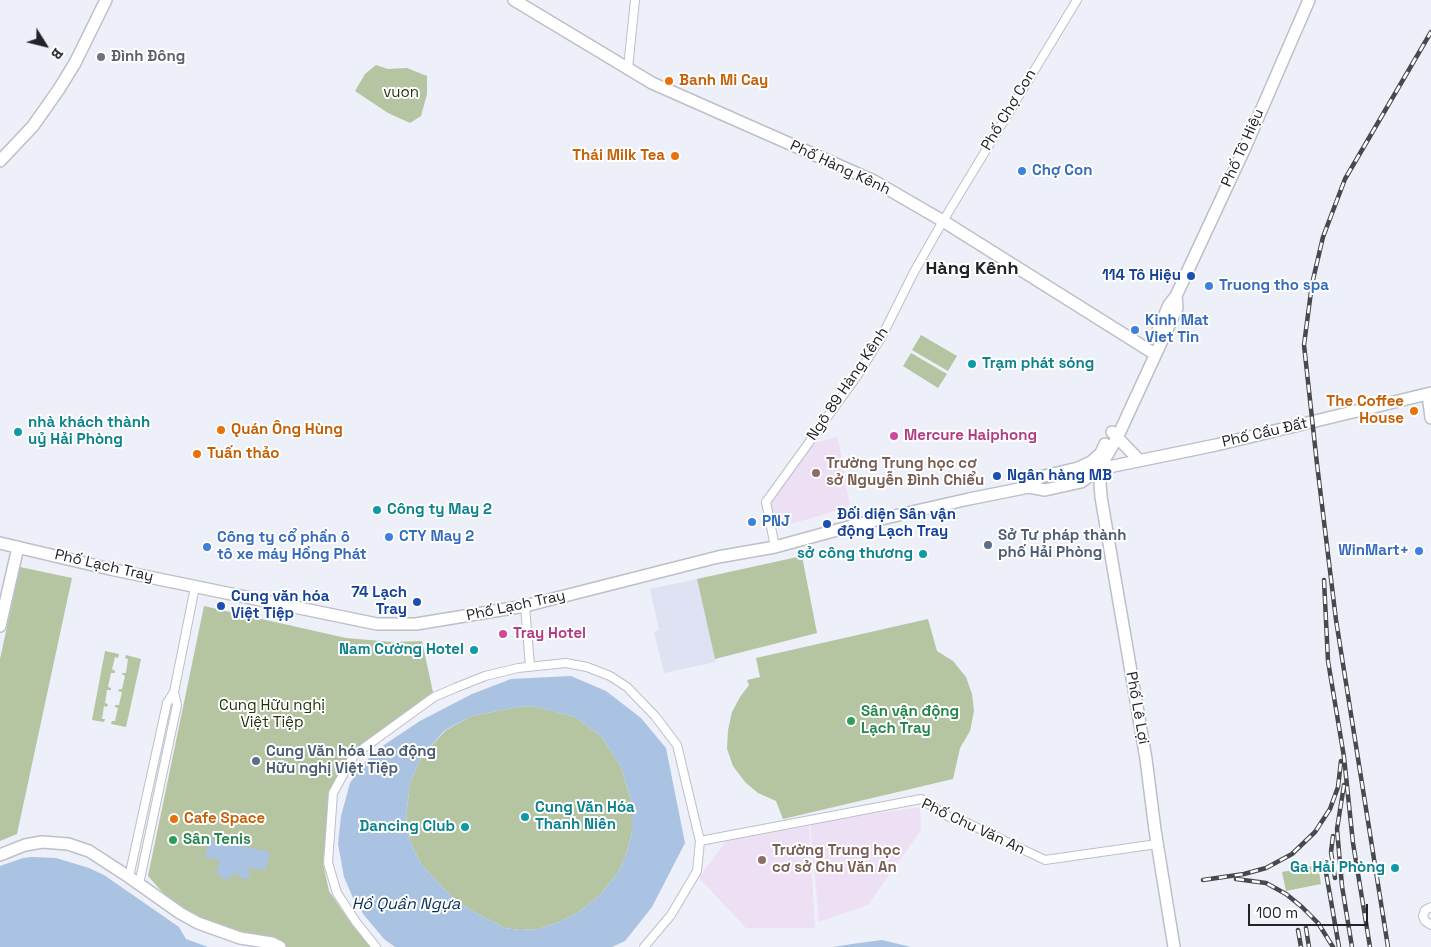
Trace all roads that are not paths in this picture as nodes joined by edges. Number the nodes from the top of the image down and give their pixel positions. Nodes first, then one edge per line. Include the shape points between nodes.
1 (106, 0) edge
2 (514, 0) edge
3 (635, 0) edge
4 (1077, 0) edge
5 (1309, 0) edge
6 (628, 68) junction
7 (0, 161) edge
8 (943, 221) junction
9 (1152, 352) junction
10 (1430, 392) edge
11 (1431, 418) edge
12 (1114, 434) junction
13 (1139, 460) junction
14 (1078, 468) junction
15 (1099, 469) junction
16 (1028, 487) junction
17 (0, 545) edge
18 (18, 546) junction
19 (775, 547) junction
20 (195, 586) junction
21 (525, 606) junction
22 (0, 626) edge
23 (530, 666) junction
24 (174, 692) junction
25 (155, 758) junction
26 (165, 761) junction
27 (146, 800) junction
28 (156, 802) junction
29 (700, 841) junction
30 (1157, 844) junction
31 (0, 855) edge
32 (134, 880) junction
33 (1431, 907) edge
34 (1431, 925) edge
35 (280, 947) edge
36 (376, 947) edge
37 (644, 947) edge
38 (1174, 947) edge

1 - 7 main road via 75,64 33,126
2 - 6 main road, Phố Hàng Kênh
3 - 6 street
4 - 8 street, Phố Chợ Con
5 - 9 main road, Phố Tô Hiệu via 1244,150 1169,305
6 - 8 main road, Phố Hàng Kênh via 652,83 874,181
8 - 9 main road, Phố Hàng Kênh
8 - 19 street, Ngõ 89 Hàng Kênh via 857,376 766,502
9 - 12 main road, Phố Tô Hiệu
10 - 11 main road
10 - 13 main road, Phố Cầu Đất via 1258,436
12 - 13 main road
12 - 14 main road, Phố Tô Hiệu via 1092,462
12 - 15 main road, Phố Tô Hiệu
13 - 15 main road, Phố Cầu Đất
14 - 15 main road, Phố Lạch Tray
14 - 16 main road, Phố Lạch Tray via 1040,477
15 - 16 main road, Phố Lạch Tray via 1076,483 1045,490
15 - 30 main road, Phố Lê Lợi
16 - 19 main road, Phố Lạch Tray via 866,522
17 - 18 main road, Phố Lạch Tray
18 - 20 main road, Phố Lạch Tray
18 - 22 main road
19 - 21 main road, Phố Lạch Tray via 718,557
20 - 21 main road, Phố Lạch Tray via 377,624 416,624
20 - 24 street
21 - 23 street
23 - 29 street via 566,663 587,666 627,686 678,745
23 - 36 street via 484,676 434,698 354,755 334,793 328,863 337,893
24 - 25 street via 166,703
24 - 26 street via 177,705
25 - 26 street
25 - 27 street
26 - 28 street
27 - 28 street
27 - 32 street
28 - 32 street
29 - 30 street, Phố Chu Văn An via 921,799 950,817 1044,860
29 - 37 street via 696,871 670,915
30 - 38 main road, Phố Lê Lợi
31 - 32 main road via 42,842 68,844 89,851
32 - 35 main road via 198,923 240,938
33 - 34 street via 1423,916

